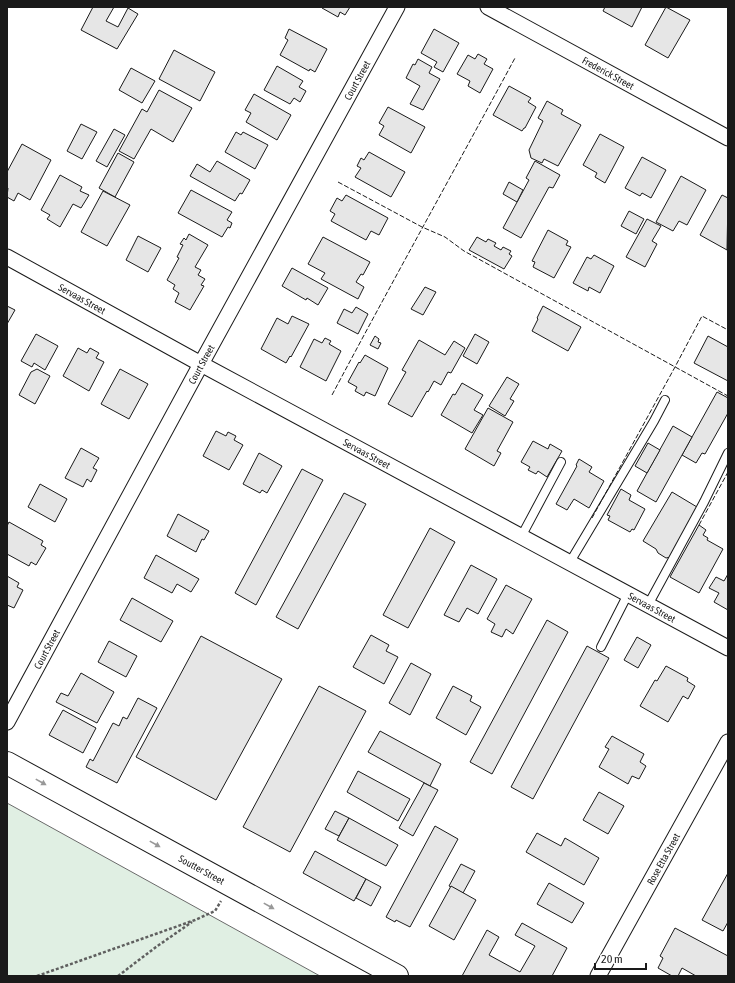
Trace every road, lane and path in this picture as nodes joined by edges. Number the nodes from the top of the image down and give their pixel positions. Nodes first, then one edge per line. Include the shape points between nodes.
1 (397, 7) edge
2 (488, 7) edge
3 (728, 138) edge
4 (7, 257) edge
5 (201, 364) junction
6 (665, 400) dead end
7 (728, 453) edge
8 (560, 462) dead end
9 (521, 537) junction
10 (570, 562) junction
11 (628, 594) junction
12 (648, 605) junction
13 (601, 647) dead end
14 (728, 648) edge
15 (7, 722) edge
16 (728, 742) edge
17 (7, 763) edge
18 (230, 885) junction
19 (195, 920) junction
20 (36, 976) edge
21 (118, 976) edge
22 (397, 976) edge
23 (598, 976) edge

1 - 5 street, Court Street
2 - 3 street, Frederick Street
4 - 5 street, Servaas Street
5 - 9 street, Servaas Street
5 - 15 street, Court Street
6 - 10 lane
7 - 12 lane
8 - 9 lane
9 - 10 street, Servaas Street
10 - 11 street, Servaas Street
11 - 12 street, Servaas Street
11 - 13 lane
12 - 14 street, Servaas Street
16 - 23 street, Rose Etta Street
17 -> 18 main road, Soutter Street
18 - 19 path via 215,911
18 -> 22 main road, Soutter Street
19 - 20 path
19 - 21 path

